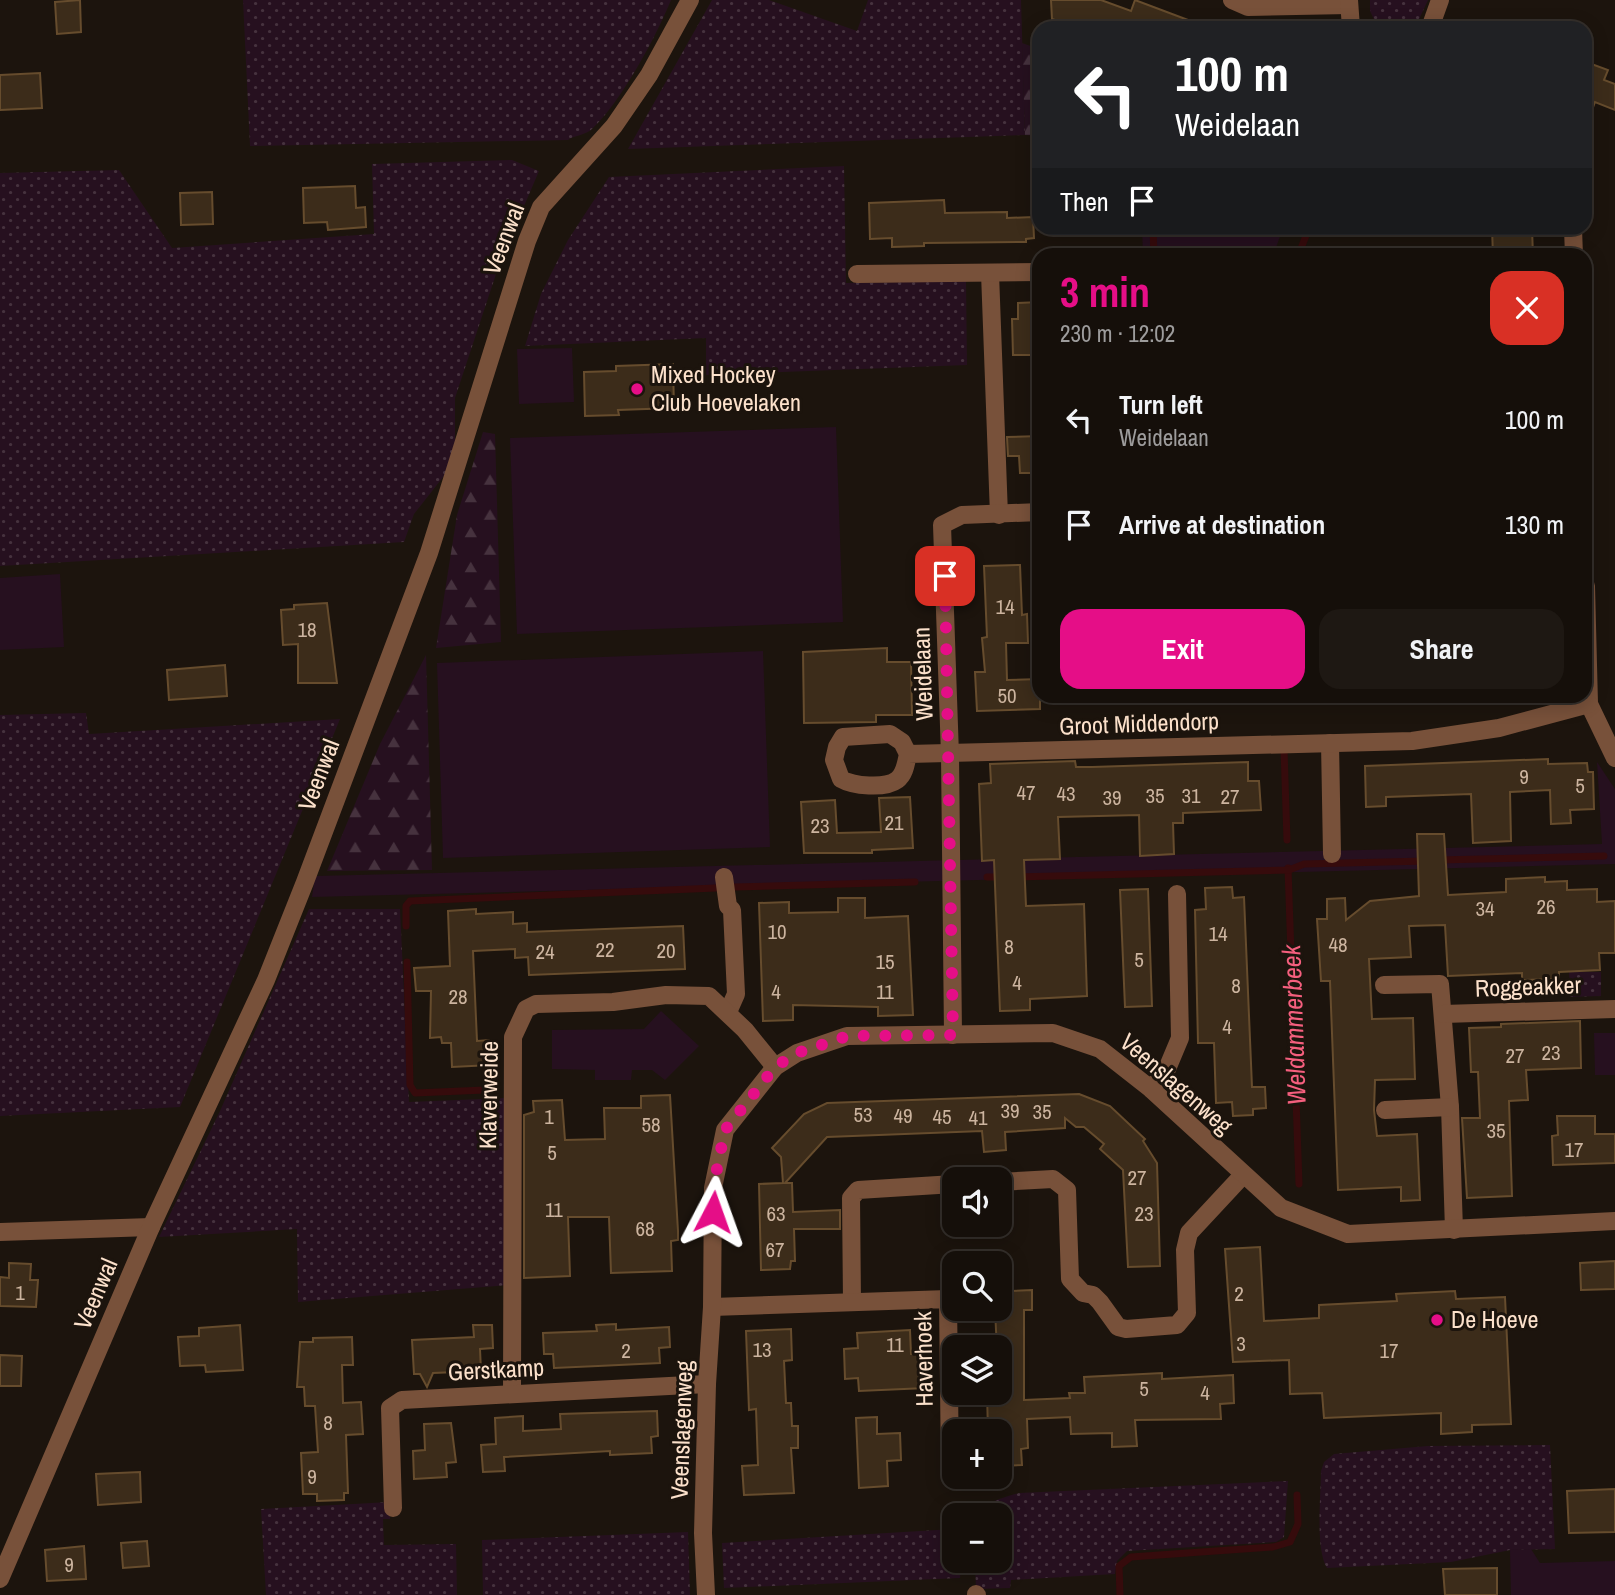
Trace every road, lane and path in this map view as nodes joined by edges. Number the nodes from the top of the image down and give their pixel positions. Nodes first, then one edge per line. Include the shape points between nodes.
1 (690, 0) edge
2 (1232, 0) edge
3 (1440, 0) edge
4 (1349, 3) edge
5 (1350, 21) edge
6 (1432, 21) edge
7 (1032, 272) edge
8 (990, 273) junction
9 (857, 274) dead end
10 (1032, 513) edge
11 (999, 515) junction
12 (1588, 704) joint
13 (1330, 743) junction
14 (908, 754) dead end
15 (950, 755) junction
16 (1615, 758) edge
17 (1332, 854) dead end
18 (724, 877) dead end
19 (1177, 894) dead end
20 (1384, 985) dead end
21 (1615, 1009) edge
22 (728, 1012) junction
23 (1443, 1014) junction
24 (953, 1035) junction
25 (775, 1067) junction
26 (1151, 1089) junction
27 (1450, 1107) junction
28 (1385, 1110) dead end
29 (1243, 1175) junction
30 (1012, 1181) edge
31 (942, 1185) edge
32 (1615, 1221) edge
33 (151, 1227) junction
34 (1454, 1230) junction
35 (0, 1233) edge
36 (852, 1302) junction
37 (712, 1307) junction
38 (707, 1384) junction
39 (512, 1394) junction
40 (949, 1419) edge
41 (393, 1508) dead end
42 (0, 1579) edge
43 (705, 1595) edge

1 - 33 street, Veenwal via 621,116 564,178 536,218 429,553 305,882 266,980
2 - 4 street via 1248,7
3 - 6 street
4 - 5 street
7 - 8 street
8 - 9 street
8 - 11 street
10 - 11 street, Weidelaan
11 - 15 street, Weidelaan via 962,516 942,525
12 - 13 street, Groot Middendorp via 1499,728 1412,741
12 - 16 street
13 - 15 street, Groot Middendorp
13 - 17 street
14 - 15 street, Weidelaan
15 - 24 street, Weidelaan
18 - 22 street via 732,910 736,994
19 - 26 street via 1180,1038 1167,1069
20 - 23 street, Roggeakker via 1440,984
21 - 23 street, Roggeakker
22 - 25 street, Klaverweide
22 - 39 street, Klaverweide via 709,996 679,995 536,1004 519,1020 512,1044
23 - 27 street, Roggeakker
24 - 25 street, Veenslagenweg via 848,1036 797,1053
24 - 26 street, Veenslagenweg via 1053,1033 1100,1049
25 - 37 street, Veenslagenweg via 725,1130 713,1188
26 - 29 street, Veenslagenweg
27 - 28 street
27 - 34 street, Roggeakker
29 - 30 street via 1189,1233 1185,1250 1187,1313 1177,1325 1126,1329 1118,1327 1100,1302 1070,1279 1067,1190 1053,1179
29 - 34 street, Veenslagenweg via 1281,1208 1348,1234
31 - 36 street via 858,1190 851,1198
32 - 34 street, Veenslagenweg
33 - 35 street
33 - 42 street, Veenwal
36 - 37 street, Haverhoek
36 - 40 street, Haverhoek via 948,1299
37 - 38 street, Veenslagenweg
38 - 39 street, Gerstkamp
38 - 43 street, Veenslagenweg
39 - 41 street, Gerstkamp via 402,1400 390,1408

